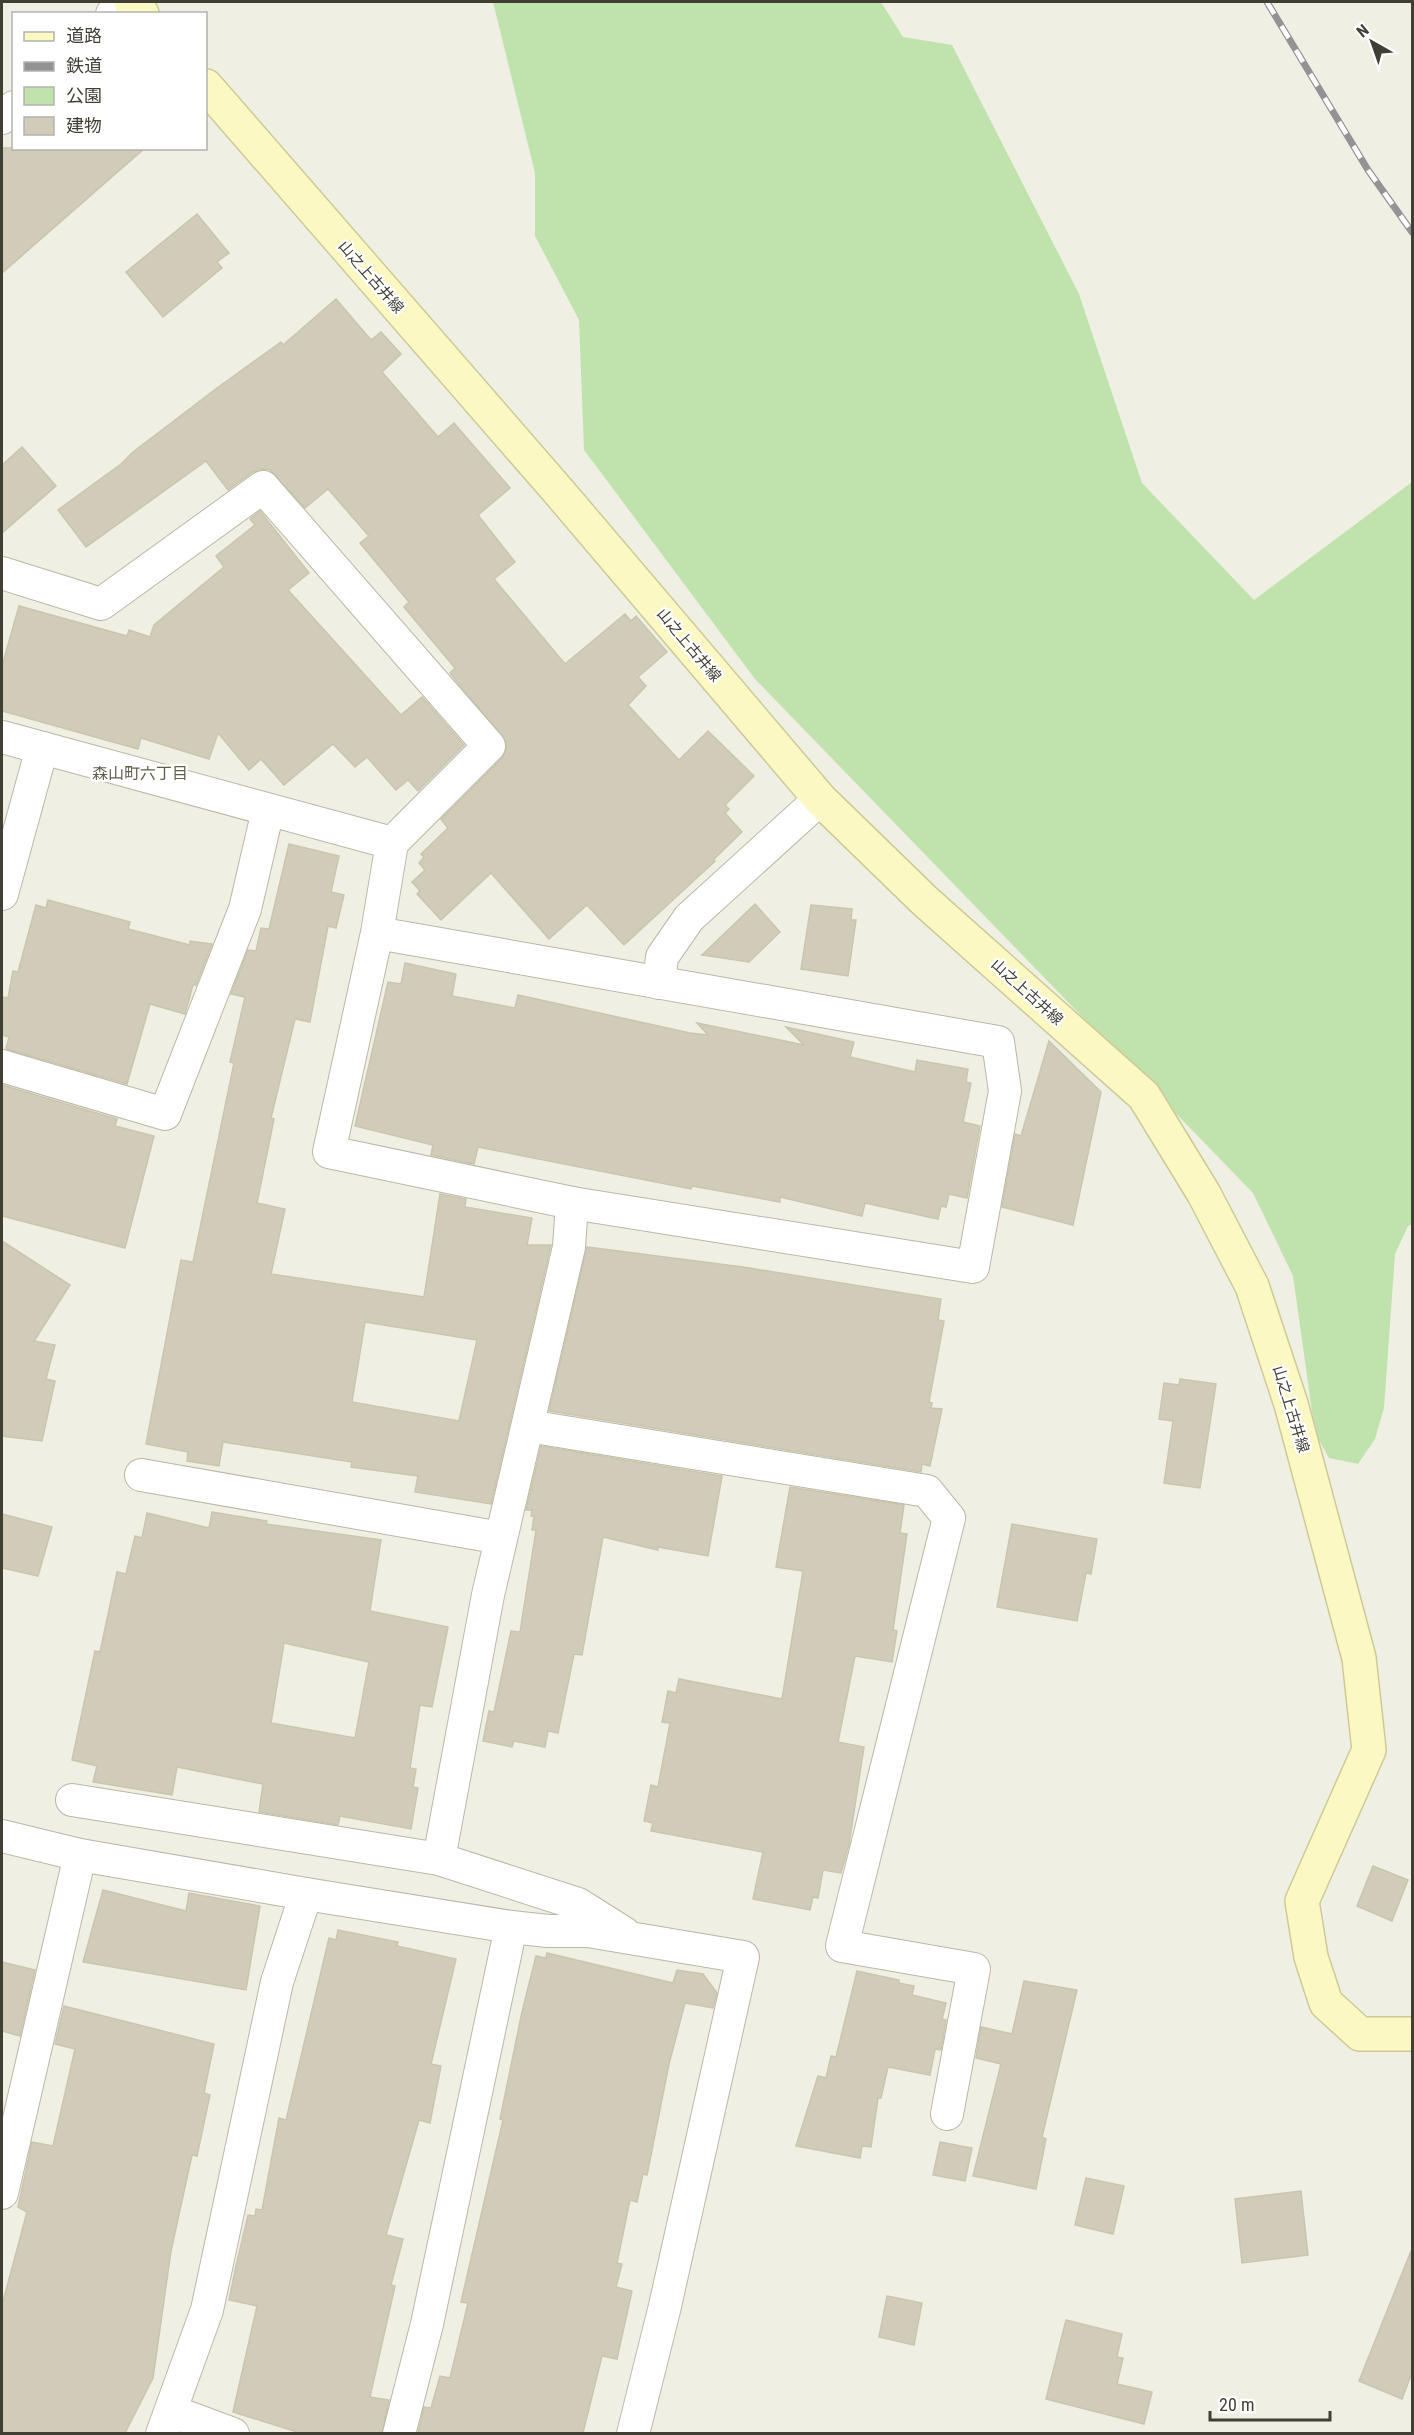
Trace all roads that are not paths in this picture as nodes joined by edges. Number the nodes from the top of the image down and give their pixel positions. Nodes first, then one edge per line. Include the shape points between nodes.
1 (207, 87) edge
2 (2, 573) edge
3 (2, 737) edge
4 (42, 748) junction
5 (820, 799) junction
6 (268, 810) junction
7 (392, 843) junction
8 (2, 894) edge
9 (377, 933) junction
10 (659, 983) junction
11 (2, 1066) edge
12 (572, 1203) junction
13 (528, 1426) junction
14 (141, 1474) dead end
15 (501, 1538) junction
16 (72, 1800) dead end
17 (2, 1836) edge
18 (80, 1855) junction
19 (439, 1859) junction
20 (306, 1894) junction
21 (511, 1927) junction
22 (633, 1939) junction
23 (1413, 2034) edge
24 (947, 2114) dead end
25 (2, 2193) edge
26 (166, 2422) edge
27 (233, 2433) edge
28 (399, 2433) edge
29 (633, 2433) edge

1 - 5 main road, 山之上古井線
2 - 7 street via 101,604 263,487 489,746
3 - 4 street
4 - 6 street
4 - 8 street
5 - 10 street via 689,918 662,957
5 - 23 main road, 山之上古井線 via 925,902 1144,1096 1204,1194 1252,1286 1291,1404 1337,1569 1359,1658 1370,1750 1302,1901 1311,1958 1326,2003 1360,2034
6 - 7 street
6 - 11 street via 245,909 165,1114
7 - 9 street
9 - 10 street
9 - 12 street via 329,1152
10 - 12 street via 998,1042 1005,1091 974,1267
12 - 13 street via 569,1247
13 - 15 street
13 - 24 street via 927,1491 949,1518 842,1946 974,1969
14 - 15 street
15 - 19 street
16 - 19 street
17 - 18 street
18 - 20 street
18 - 25 street
19 - 22 street via 578,1904
20 - 21 street
20 - 26 street via 277,1982 207,2310
21 - 22 street via 588,1931
21 - 28 street via 429,2312
22 - 29 street via 743,1957
26 - 27 street

